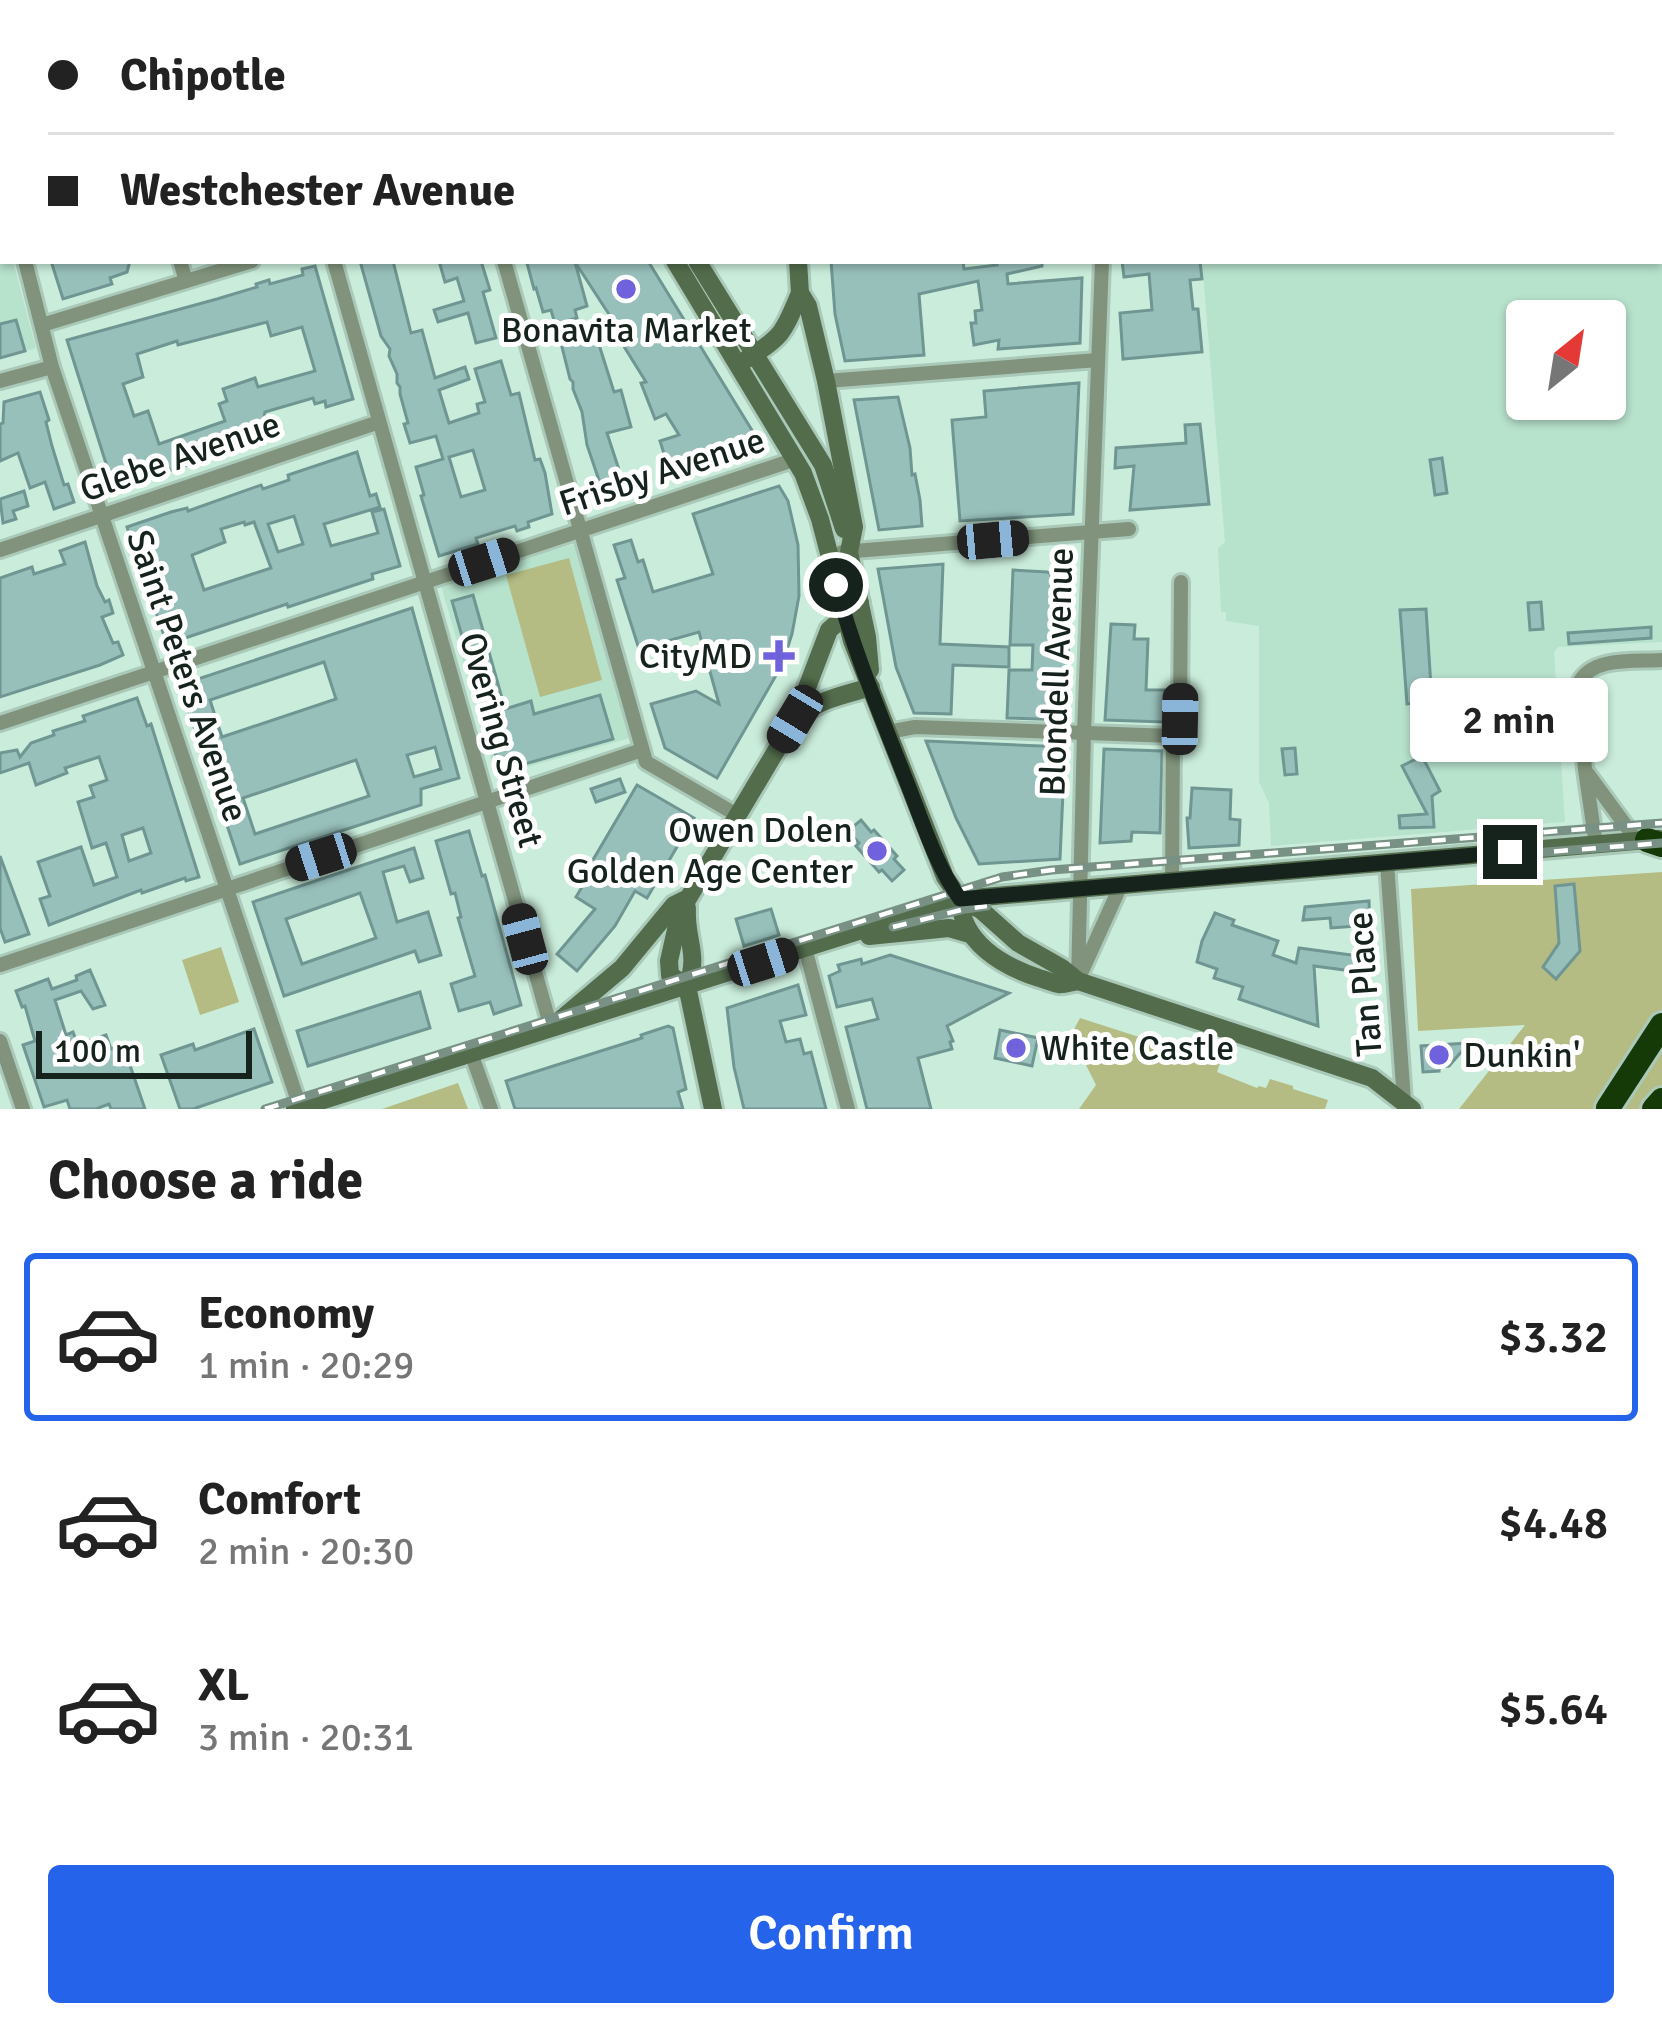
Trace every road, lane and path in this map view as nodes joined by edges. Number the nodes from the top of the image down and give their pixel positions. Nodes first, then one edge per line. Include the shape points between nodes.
1 (26, 264) edge
2 (181, 264) edge
3 (242, 264) edge
4 (335, 264) edge
5 (505, 264) edge
6 (678, 264) edge
7 (700, 264) edge
8 (798, 264) edge
9 (1102, 264) edge
10 (186, 281) junction
11 (800, 293) junction
12 (42, 325) junction
13 (747, 359) junction
14 (1098, 360) junction
15 (52, 367) junction
16 (0, 381) edge
17 (826, 381) junction
18 (379, 422) junction
19 (796, 459) junction
20 (102, 515) junction
21 (1130, 529) dead end
22 (580, 530) junction
23 (1092, 532) junction
24 (849, 544) junction
25 (0, 550) edge
26 (828, 551) junction
27 (424, 581) junction
28 (1180, 582) dead end
29 (852, 609) junction
30 (1662, 660) edge
31 (154, 671) junction
32 (871, 687) junction
33 (795, 719) junction
34 (0, 723) edge
35 (887, 732) junction
36 (1084, 732) junction
37 (1173, 736) junction
38 (642, 750) junction
39 (1585, 770) junction
40 (487, 801) junction
41 (737, 815) junction
42 (1652, 842) edge
43 (1596, 844) junction
44 (1387, 862) junction
45 (1172, 881) junction
46 (1121, 886) junction
47 (227, 889) junction
48 (1081, 889) junction
49 (688, 897) junction
50 (960, 899) junction
51 (970, 934) junction
52 (834, 939) junction
53 (805, 948) junction
54 (692, 954) junction
55 (0, 965) edge
56 (734, 970) junction
57 (1078, 981) junction
58 (687, 986) junction
59 (1662, 1025) edge
60 (550, 1028) junction
61 (0, 1041) edge
62 (1662, 1048) edge
63 (470, 1053) junction
64 (1662, 1100) edge
65 (1408, 1105) edge
66 (297, 1108) edge
67 (22, 1109) edge
68 (491, 1109) edge
69 (712, 1109) edge
70 (848, 1109) edge
71 (1608, 1109) edge
72 (1654, 1109) edge

1 - 12 street, Saint Peters Avenue
2 - 10 street
3 - 10 street
4 - 18 street, Overing Street
5 - 22 street
6 - 13 main road
7 - 13 main road
8 - 11 main road
9 - 14 street, Blondell Avenue
10 - 12 street
11 - 13 main road via 780,337
11 - 17 main road
12 - 15 street, Saint Peters Avenue
13 - 19 main road
13 - 24 main road via 823,465
14 - 17 street
14 - 23 street, Blondell Avenue
15 - 16 street
15 - 20 street, Saint Peters Avenue
17 - 24 main road via 854,526
18 - 20 street, Glebe Avenue
18 - 27 street, Overing Street
19 - 22 street, Frisby Avenue
19 - 26 main road
20 - 25 street, Glebe Avenue
20 - 31 street, Saint Peters Avenue
21 - 23 street
22 - 27 street, Frisby Avenue
22 - 38 street
23 - 24 street
23 - 36 street, Blondell Avenue
24 - 26 street
24 - 29 main road
26 - 29 main road
27 - 31 street, Frisby Avenue
27 - 40 street, Overing Street
28 - 37 street via 1180,719
29 - 32 main road
29 - 33 main road via 829,630
30 - 39 street via 1598,665 1583,674
31 - 34 street, Frisby Avenue
31 - 47 street, Saint Peters Avenue
32 - 33 main road via 814,704
32 - 35 main road
33 - 41 main road
35 - 36 street
35 - 50 main road
36 - 37 street
36 - 48 street, Blondell Avenue
37 - 45 street
38 - 40 street
38 - 41 street via 646,762
39 - 42 street
39 - 43 street
40 - 47 street
40 - 60 street, Overing Street
41 - 49 main road
42 - 43 main road
43 - 44 main road
44 - 45 main road
44 - 65 street, Tan Place
45 - 46 main road
46 - 48 main road
46 - 57 street
47 - 55 street
47 - 66 street, Saint Peters Avenue
48 - 50 main road
48 - 57 street, Blondell Avenue
49 - 54 main road
49 - 58 main road via 669,962 670,975
49 - 60 main road via 622,968
50 - 51 main road
50 - 52 main road
50 - 57 main road
51 - 52 main road via 949,928
51 - 57 main road via 1015,970 1057,984
52 - 53 main road
53 - 56 main road
53 - 70 street
54 - 56 main road
54 - 58 main road
56 - 58 main road
57 - 65 main road via 1372,1078
58 - 60 main road
58 - 69 main road
59 - 71 highway
60 - 63 main road
61 - 67 street
62 - 71 highway
63 - 66 main road
63 - 68 street
64 - 72 highway

